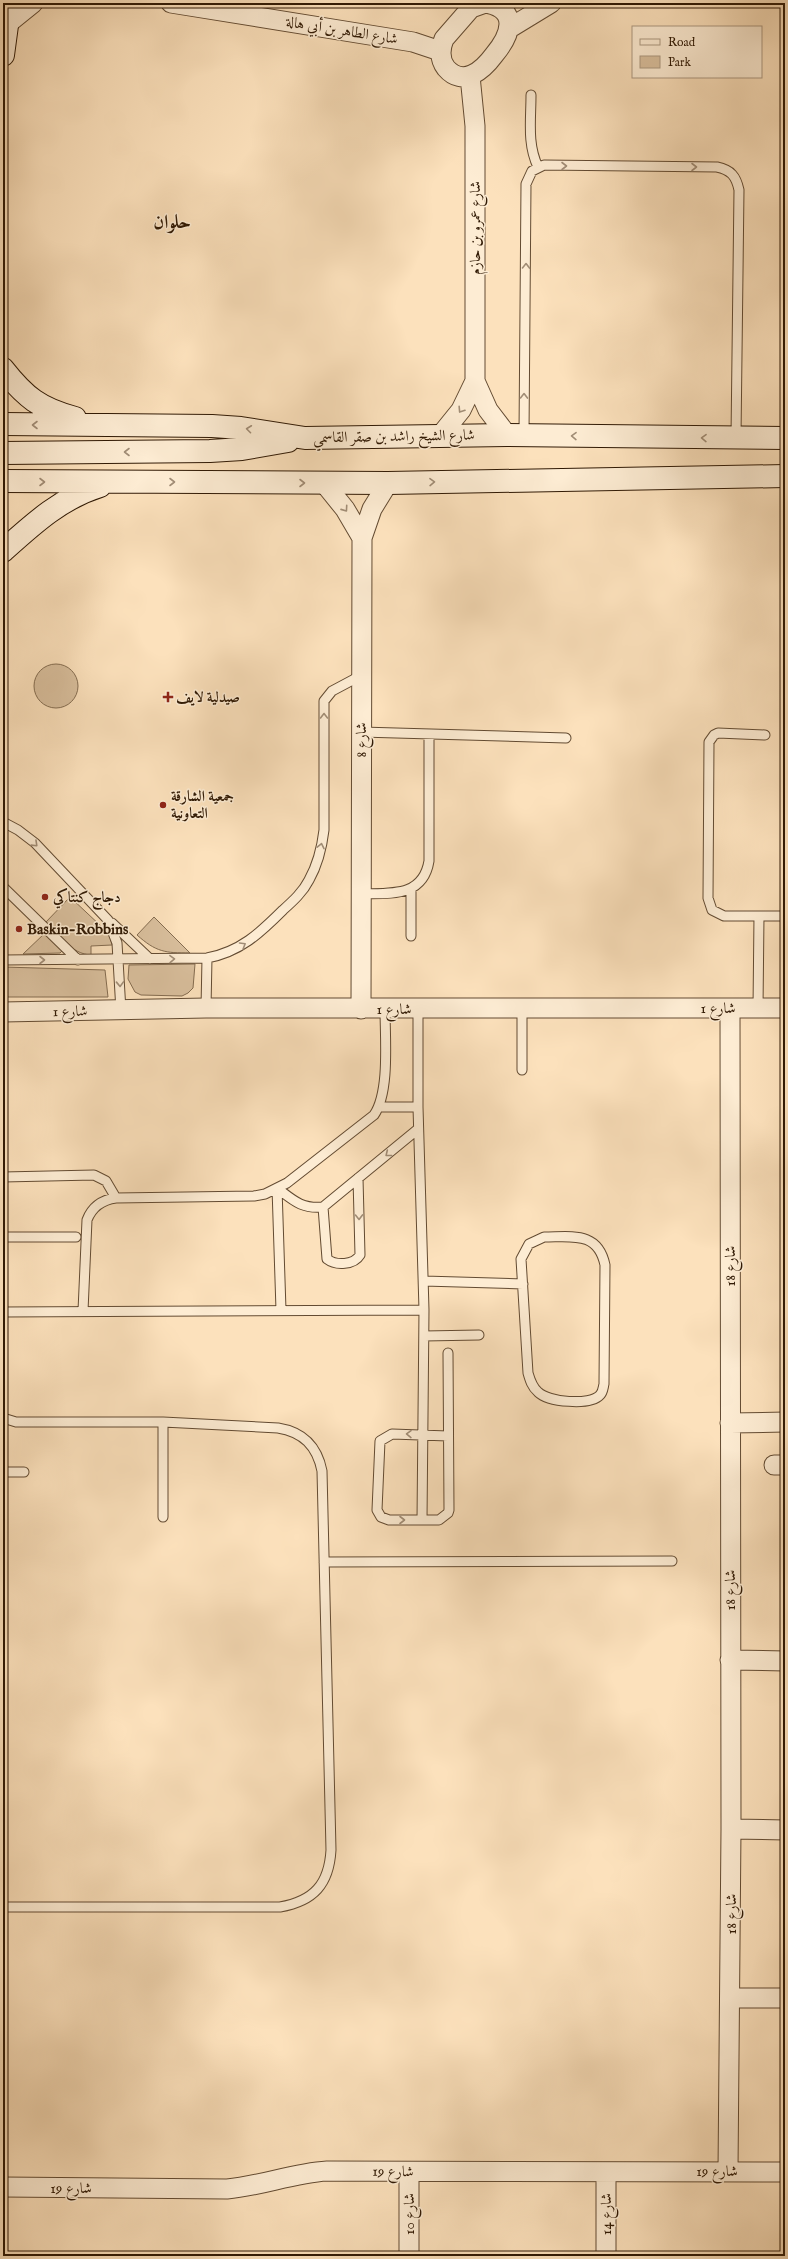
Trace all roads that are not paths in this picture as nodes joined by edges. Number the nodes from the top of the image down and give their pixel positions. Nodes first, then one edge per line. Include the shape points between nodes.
1 (10, 3) edge
2 (33, 3) edge
3 (171, 3) edge
4 (551, 3) edge
5 (236, 8) edge
6 (465, 8) edge
7 (7, 24) junction
8 (510, 28) junction
9 (440, 51) junction
10 (3, 55) edge
11 (470, 76) junction
12 (531, 95) dead end
13 (538, 167) junction
14 (3, 369) edge
15 (475, 381) junction
16 (3, 424) edge
17 (101, 425) junction
18 (516, 435) junction
19 (440, 436) junction
20 (305, 438) junction
21 (736, 438) junction
22 (785, 438) edge
23 (3, 453) edge
24 (785, 476) edge
25 (3, 482) edge
26 (112, 482) junction
27 (388, 483) junction
28 (324, 484) junction
29 (362, 538) junction
30 (3, 552) edge
31 (362, 675) junction
32 (361, 732) junction
33 (429, 734) junction
34 (765, 735) dead end
35 (566, 738) dead end
36 (3, 822) edge
37 (3, 887) edge
38 (411, 889) junction
39 (361, 894) junction
40 (759, 916) junction
41 (785, 916) edge
42 (108, 920) junction
43 (411, 936) dead end
44 (3, 952) edge
45 (207, 958) junction
46 (150, 959) junction
47 (7, 960) edge
48 (78, 960) junction
49 (119, 960) junction
50 (206, 1008) junction
51 (418, 1008) junction
52 (522, 1008) junction
53 (730, 1008) junction
54 (758, 1008) junction
55 (785, 1008) edge
56 (361, 1009) junction
57 (385, 1009) junction
58 (121, 1011) junction
59 (3, 1012) edge
60 (522, 1070) dead end
61 (380, 1107) junction
62 (418, 1107) junction
63 (418, 1129) junction
64 (3, 1177) edge
65 (358, 1178) junction
66 (277, 1188) junction
67 (116, 1198) junction
68 (323, 1207) junction
69 (3, 1237) edge
70 (76, 1237) dead end
71 (424, 1281) junction
72 (523, 1284) junction
73 (281, 1310) junction
74 (424, 1310) junction
75 (83, 1311) junction
76 (3, 1312) edge
77 (479, 1335) dead end
78 (424, 1336) junction
79 (448, 1353) dead end
80 (3, 1418) edge
81 (163, 1422) junction
82 (785, 1422) edge
83 (730, 1423) junction
84 (424, 1434) junction
85 (448, 1436) junction
86 (3, 1472) edge
87 (24, 1472) dead end
88 (163, 1517) dead end
89 (422, 1520) junction
90 (672, 1561) dead end
91 (324, 1562) junction
92 (730, 1660) junction
93 (785, 1661) edge
94 (731, 1829) junction
95 (785, 1830) edge
96 (3, 1907) edge
97 (730, 1998) junction
98 (785, 1998) edge
99 (728, 2171) junction
100 (409, 2172) junction
101 (606, 2172) junction
102 (785, 2172) edge
103 (3, 2187) edge
104 (409, 2256) edge
105 (606, 2256) edge

1 - 7 main road
2 - 7 street
3 - 5 street, شارع الطاهر بن أبي هالة
4 - 8 street
5 - 9 street, شارع الطاهر بن أبي هالة via 413,42
6 - 8 street via 478,4 493,4 505,13
6 - 9 street via 444,39
7 - 10 main road
8 - 11 street via 505,42 482,70
9 - 11 street via 443,63 452,73 457,76
11 - 15 street, شارع عمرو بن حازم via 476,142
12 - 13 lane via 530,144
18 -> 13 lane via 526,184 532,171
13 -> 21 lane via 717,167 728,170 736,178 739,198
14 - 17 main road via 17,387 38,405 51,412
15 - 18 street, شارع عمرو بن حازم via 488,410
15 -> 19 street, شارع عمرو بن حازم via 461,410
17 -> 16 main road, شارع الشيخ راشد بن صقر القاسمي
20 -> 17 main road, شارع الشيخ راشد بن صقر القاسمي via 241,428
18 - 19 main road, شارع الشيخ راشد بن صقر القاسمي
21 -> 18 main road, شارع الشيخ راشد بن صقر القاسمي
19 - 20 main road, شارع الشيخ راشد بن صقر القاسمي
20 -> 23 main road via 242,449 210,451
21 - 22 main road, شارع الشيخ راشد بن صقر القاسمي
27 -> 24 main road
25 -> 26 main road
26 -> 28 main road
26 - 30 main road via 66,500 45,514
27 - 28 main road
27 - 29 street via 372,509
28 -> 29 street, شارع 8 via 346,509
29 - 31 street, شارع 8
31 - 32 street, شارع 8
45 -> 31 lane via 235,950 260,934 302,891 309,880 319,856 324,830 324,701 332,691
32 - 33 lane
32 - 39 street, شارع 8
33 - 35 lane
33 - 38 lane via 429,861 421,880
34 - 40 lane via 718,733 711,738 708,746 709,905 712,910 724,916
36 -> 42 lane via 35,843
37 - 48 lane
38 - 39 lane via 398,893
38 - 43 lane
39 - 56 street, شارع 8
40 - 41 lane
40 - 54 lane
42 - 46 lane
42 - 49 lane via 115,935
44 - 47 lane
46 -> 45 lane
45 - 50 lane
46 - 49 lane
47 -> 48 lane
48 - 49 lane
49 -> 58 lane
50 - 56 street, شارع 1
50 - 58 street, شارع 1
51 - 52 street, شارع 1
51 - 57 street, شارع 1
51 - 62 lane
52 - 53 street, شارع 1
52 - 60 lane
53 - 54 street, شارع 1
53 - 83 street, شارع 18
54 - 55 street, شارع 1
56 - 57 street, شارع 1
57 - 61 lane via 384,1090
58 - 59 street, شارع 1
61 - 62 lane
61 - 66 lane via 368,1121
62 - 63 lane
63 -> 65 lane
63 - 71 lane
64 - 67 lane via 94,1175 106,1181
65 - 68 lane
65 -> 68 lane via 360,1255 352,1263 331,1262 327,1259
66 - 67 lane via 254,1196
66 - 68 lane via 295,1202 309,1208
66 - 73 lane
67 - 75 lane via 108,1199 94,1207 87,1220
69 - 70 lane
71 - 72 lane
71 - 74 lane
72 - 72 lane via 528,1373 537,1392 557,1401 587,1401 599,1396 604,1384 605,1266 599,1250 587,1239 579,1237 536,1239 529,1244 521,1259
73 - 74 lane
73 - 75 lane
74 - 78 lane
75 - 76 lane
77 - 78 lane
78 - 84 lane
79 - 85 lane
80 - 81 lane via 16,1422
81 - 88 lane
81 - 91 lane via 278,1428 297,1433 304,1438 317,1452 322,1471
82 - 83 street
83 - 92 street, شارع 18
84 - 85 lane
84 - 89 lane
84 -> 89 lane via 387,1435 379,1445 379,1514 389,1520
85 - 89 lane via 448,1514 439,1520
86 - 87 lane
90 - 91 lane
91 - 96 lane via 331,1850 326,1878 318,1890 301,1902 280,1907
92 - 93 street
92 - 94 street, شارع 18
94 - 95 street
94 - 97 street, شارع 18
97 - 98 street
97 - 99 street, شارع 18
99 - 101 street, شارع 19
99 - 102 street, شارع 19
100 - 101 street, شارع 19
100 - 103 street, شارع 19 via 312,2172 280,2177 253,2186 227,2189
100 - 104 street, شارع 10
101 - 105 street, شارع 14

